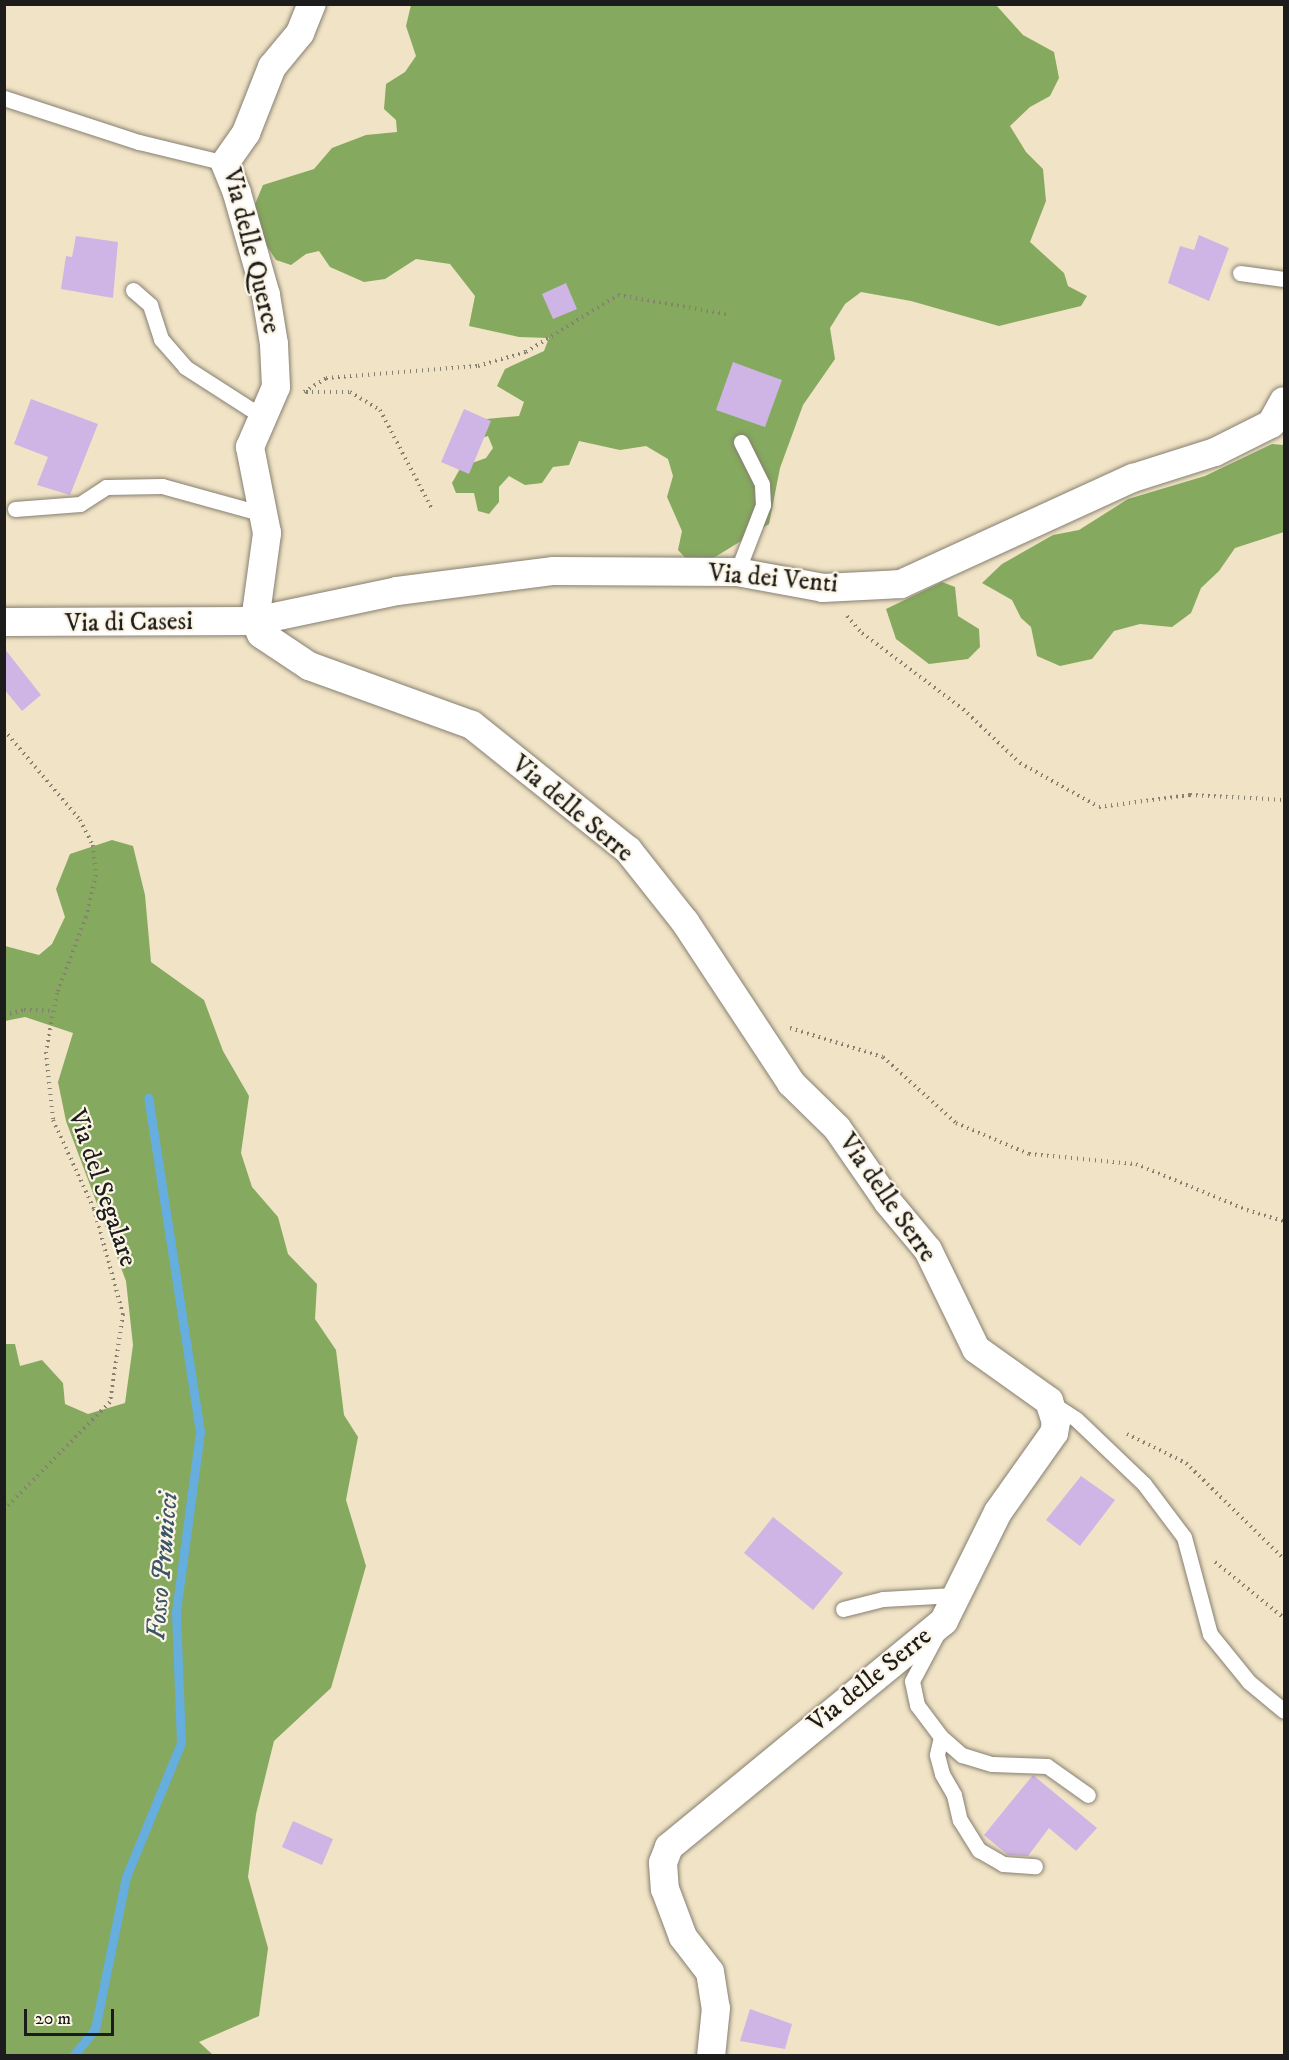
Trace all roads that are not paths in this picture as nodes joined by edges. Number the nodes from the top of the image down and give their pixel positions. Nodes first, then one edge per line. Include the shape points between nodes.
1 (312, 4) edge
2 (4, 98) edge
3 (225, 162) junction
4 (1240, 273) dead end
5 (1284, 279) edge
6 (133, 290) dead end
7 (1284, 401) edge
8 (263, 417) junction
9 (741, 442) dead end
10 (15, 509) dead end
11 (264, 514) junction
12 (737, 572) junction
13 (255, 621) junction
14 (4, 622) edge
15 (1049, 1401) junction
16 (949, 1608) junction
17 (843, 1609) dead end
18 (1284, 1711) edge
19 (940, 1737) junction
20 (1088, 1795) dead end
21 (1035, 1866) dead end
22 (711, 2055) edge

1 - 3 street, Via delle Querce via 300,33 272,67 246,133
2 - 3 lane via 139,142
3 - 8 street, Via delle Querce via 266,295 274,344 276,387
4 - 5 lane
6 - 8 lane via 150,305 161,339 185,367
7 - 12 street, Via dei Venti via 1271,423 1215,452 1133,478 901,584 823,588
8 - 11 street, Via delle Querce via 250,447
9 - 12 lane via 762,484 763,505
10 - 11 lane via 81,504 106,487 162,486
11 - 13 street, Via delle Querce via 267,533
12 - 13 street, Via dei Venti via 554,571 398,591
13 - 14 street, Via di Casesi
13 - 15 street, Via delle Serre via 261,634 309,666 472,725 628,850 685,922 791,1083 837,1128 888,1202 928,1250 976,1349
15 - 16 street, Via delle Serre via 1056,1422 1054,1433 999,1512
15 - 18 lane via 1076,1419 1144,1484 1184,1537 1210,1634 1249,1682
16 - 17 lane via 883,1599
16 - 19 lane via 912,1681 917,1705
16 - 22 street, Via delle Serre via 669,1847 663,1863 666,1889 683,1937 710,1972 716,2008
19 - 20 lane via 962,1755 992,1764 1047,1766
19 - 21 lane via 937,1755 942,1774 954,1795 960,1820 979,1850 1003,1864

